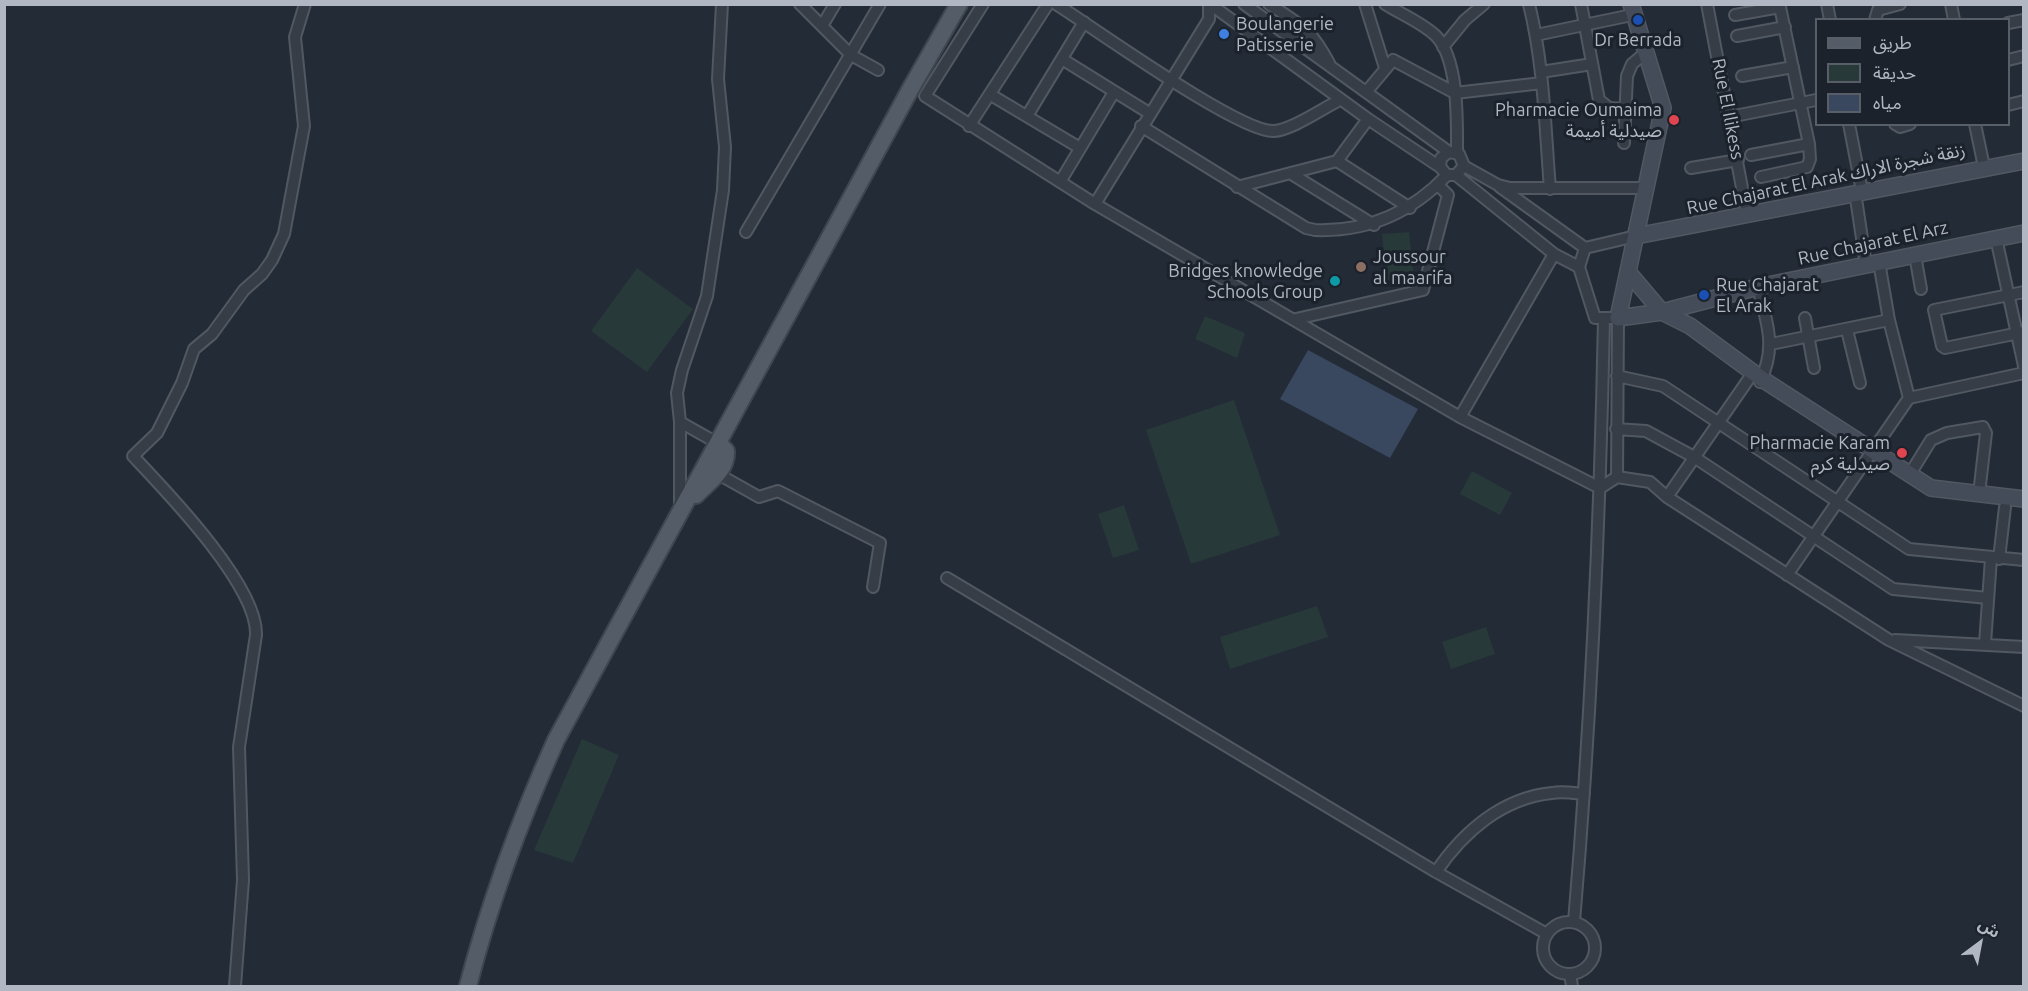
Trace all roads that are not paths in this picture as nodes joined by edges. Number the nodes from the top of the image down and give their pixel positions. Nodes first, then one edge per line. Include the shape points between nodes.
1 (305, 4) edge
2 (722, 4) edge
3 (800, 4) edge
4 (835, 4) edge
5 (880, 4) edge
6 (959, 4) edge
7 (982, 4) edge
8 (1048, 4) edge
9 (1056, 4) edge
10 (1210, 4) edge
11 (1244, 4) edge
12 (1269, 4) edge
13 (1365, 4) edge
14 (1385, 4) edge
15 (1484, 4) edge
16 (1529, 4) edge
17 (1581, 4) edge
18 (1707, 4) edge
19 (1900, 4) edge
20 (1225, 9) edge
21 (1632, 10) edge
22 (1735, 15) dead end
23 (1876, 18) edge
24 (1209, 19) junction
25 (1084, 22) junction
26 (822, 26) junction
27 (1584, 26) junction
28 (1785, 27) junction
29 (1536, 35) junction
30 (1737, 36) dead end
31 (1443, 46) junction
32 (1645, 53) junction
33 (851, 55) junction
34 (1062, 59) junction
35 (1592, 64) junction
36 (1330, 66) junction
37 (1792, 67) junction
38 (1385, 68) junction
39 (878, 70) dead end
40 (1742, 76) dead end
41 (1541, 77) junction
42 (1171, 79) junction
43 (1367, 91) junction
44 (918, 92) junction
45 (1114, 92) junction
46 (1455, 93) junction
47 (991, 95) junction
48 (1341, 100) junction
49 (1815, 100) edge
50 (1800, 103) junction
51 (1625, 109) junction
52 (1149, 113) junction
53 (1027, 116) junction
54 (1729, 117) junction
55 (1368, 119) junction
56 (969, 126) junction
57 (1142, 126) junction
58 (1849, 126) edge
59 (1975, 126) edge
60 (1624, 143) dead end
61 (1809, 144) junction
62 (1080, 148) junction
63 (1453, 152) junction
64 (1751, 155) dead end
65 (1738, 159) junction
66 (1336, 161) junction
67 (2024, 161) edge
68 (1984, 167) junction
69 (1691, 168) dead end
70 (1453, 171) junction
71 (1290, 173) junction
72 (1761, 177) dead end
73 (1060, 182) junction
74 (1493, 183) junction
75 (1438, 185) junction
76 (1237, 187) junction
77 (1644, 188) junction
78 (1550, 189) junction
79 (1858, 192) junction
80 (1095, 204) junction
81 (1410, 207) junction
82 (1747, 214) junction
83 (1374, 225) junction
84 (746, 232) dead end
85 (2024, 233) edge
86 (1636, 236) junction
87 (1996, 238) junction
88 (1585, 248) junction
89 (1554, 254) junction
90 (1915, 255) junction
91 (1873, 263) junction
92 (1579, 267) junction
93 (1629, 273) junction
94 (1758, 287) junction
95 (1921, 289) dead end
96 (2024, 292) edge
97 (2008, 295) junction
98 (1666, 314) junction
99 (1296, 318) junction
100 (1805, 318) dead end
101 (1611, 319) junction
102 (1889, 320) junction
103 (1847, 330) junction
104 (2020, 332) edge
105 (1808, 335) junction
106 (1771, 344) junction
107 (2024, 366) edge
108 (1814, 368) dead end
109 (2024, 373) edge
110 (1617, 376) junction
111 (1756, 381) junction
112 (1860, 383) dead end
113 (1909, 398) junction
114 (1460, 417) junction
115 (681, 422) junction
116 (1719, 422) junction
117 (1616, 429) junction
118 (719, 444) junction
119 (1870, 453) junction
120 (1694, 457) junction
121 (718, 474) junction
122 (1910, 474) junction
123 (1617, 477) junction
124 (1600, 488) junction
125 (1979, 494) junction
126 (1667, 497) junction
127 (2024, 499) edge
128 (1836, 501) junction
129 (2005, 507) junction
130 (2024, 508) edge
131 (680, 514) junction
132 (1814, 536) junction
133 (1995, 558) junction
134 (2024, 560) edge
135 (1787, 574) junction
136 (947, 578) dead end
137 (873, 586) dead end
138 (1988, 598) junction
139 (1889, 640) junction
140 (1984, 644) junction
141 (2024, 647) edge
142 (2024, 706) edge
143 (1584, 794) junction
144 (1436, 872) junction
145 (1574, 922) junction
146 (1547, 934) junction
147 (1570, 974) junction
148 (235, 987) edge
149 (468, 987) edge
150 (1572, 987) edge

1 - 148 street via 295,37 304,126 284,234 262,274 244,290 212,334 194,349 157,433 133,456 209,543 254,617 256,635 239,747 243,880
2 - 115 street via 718,79 725,147 723,190 707,296 679,380 677,403
3 - 26 street
4 - 26 street
5 - 33 street
6 - 44 main road
7 - 44 street
8 - 47 street
9 - 25 street
10 - 20 street
10 - 24 street
11 - 36 street
12 - 36 street via 1315,37
13 - 38 street
14 - 31 street via 1434,34
15 - 31 street
16 - 29 street
17 - 27 street
18 - 54 street, Rue El Ilikess
19 - 23 street via 1878,10
20 - 24 street
20 - 48 street
21 - 27 street
21 - 32 street
22 - 28 street via 1780,7
24 - 42 street
25 - 34 street
25 - 42 street
26 - 33 street
27 - 29 street
27 - 35 street
28 - 30 street
28 - 37 street
29 - 41 street
31 - 46 street
32 - 51 street via 1629,69
32 - 77 street via 1663,108
33 - 39 street
33 - 84 street
34 - 45 street
34 - 53 street
35 - 41 street
35 - 51 street via 1603,106
36 - 43 street
37 - 40 street
37 - 50 street
38 - 43 street
38 - 46 street via 1392,60 1397,61
41 - 46 street
41 - 78 street
42 - 48 street via 1244,123 1272,131 1283,130
42 - 52 street
43 - 63 street
44 - 56 street
44 - 118 main road
45 - 52 street
45 - 62 street
46 - 63 street
47 - 53 street
47 - 56 street
48 - 55 street
49 - 50 street
50 - 54 street
50 - 61 street
51 - 60 street
52 - 57 street
53 - 62 street
54 - 65 street, Rue El Ilikess
55 - 66 street
55 - 70 street
56 - 73 street
57 - 76 street
57 - 80 street
58 - 79 street
59 - 68 street
61 - 64 street
61 - 72 street via 1807,167
62 - 73 street
63 - 70 street via 1462,157
63 - 70 street via 1441,159
65 - 69 street
65 - 82 street, Rue El Ilikess
66 - 71 street
66 - 81 street
67 - 68 street, Rue Chajarat El Arak زنقة شجرة الاراك
68 - 79 street, Rue Chajarat El Arak زنقة شجرة الاراك
70 - 74 street
70 - 75 street
70 - 89 street
71 - 76 street
71 - 83 street
73 - 80 street
74 - 78 street
74 - 88 street
75 - 81 street
75 - 99 street via 1448,195 1423,290
76 - 83 street via 1306,228
77 - 78 street
77 - 86 street
79 - 82 street, Rue Chajarat El Arak زنقة شجرة الاراك
79 - 91 street
80 - 99 street
81 - 83 street
82 - 86 street, Rue Chajarat El Arak زنقة شجرة الاراك
85 - 87 street, Rue Chajarat El Arz
86 - 88 street
86 - 93 street
87 - 90 street, Rue Chajarat El Arz
87 - 97 street
88 - 92 street
89 - 92 street
89 - 114 street
90 - 91 street, Rue Chajarat El Arz
90 - 95 street
91 - 94 street, Rue Chajarat El Arz
91 - 102 street
92 - 101 street via 1595,318
93 - 98 street
93 - 101 street
94 - 98 street, Rue Chajarat El Arz
94 - 106 street
96 - 97 street
97 - 104 street
97 - 104 street via 1934,310 1942,346
98 - 101 street, Rue Chajarat El Arz
98 - 111 street via 1679,328
99 - 114 street
100 - 105 street
101 - 110 street
101 - 124 street
102 - 103 street
102 - 113 street
103 - 105 street
103 - 112 street
104 - 107 street
105 - 106 street
105 - 108 street
106 - 111 street
109 - 113 street
110 - 116 street via 1663,386
110 - 117 street
111 - 116 street
111 - 119 street
113 - 119 street
114 - 124 street
115 - 118 street
115 - 131 street
116 - 120 street
116 - 128 street
117 - 120 street via 1646,431
117 - 123 street
118 - 121 main road via 726,455
118 - 131 main road
119 - 122 street
119 - 128 street
119 - 129 street via 1929,497
120 - 126 street
120 - 132 street
121 - 131 main road
121 - 137 street via 759,498 778,491 880,543
122 - 125 street via 1938,491
122 - 125 street via 1931,440 1983,427 1986,433
123 - 124 street
123 - 126 street via 1650,483
124 - 143 street
125 - 127 street
126 - 135 street
128 - 132 street
128 - 133 street via 1909,549
129 - 130 street
129 - 133 street
131 - 149 main road via 556,741 523,813 498,882
132 - 135 street
132 - 138 street via 1893,589
133 - 134 street
133 - 138 street
135 - 139 street
136 - 144 street
138 - 140 street
139 - 140 street
139 - 142 street
140 - 141 street
143 - 144 street via 1552,793 1522,800 1493,813 1452,849
143 - 145 street
144 - 146 street
145 - 146 street via 1561,923
145 - 147 street via 1592,935 1595,952 1587,968
146 - 147 street via 1545,958 1556,971
147 - 150 street

